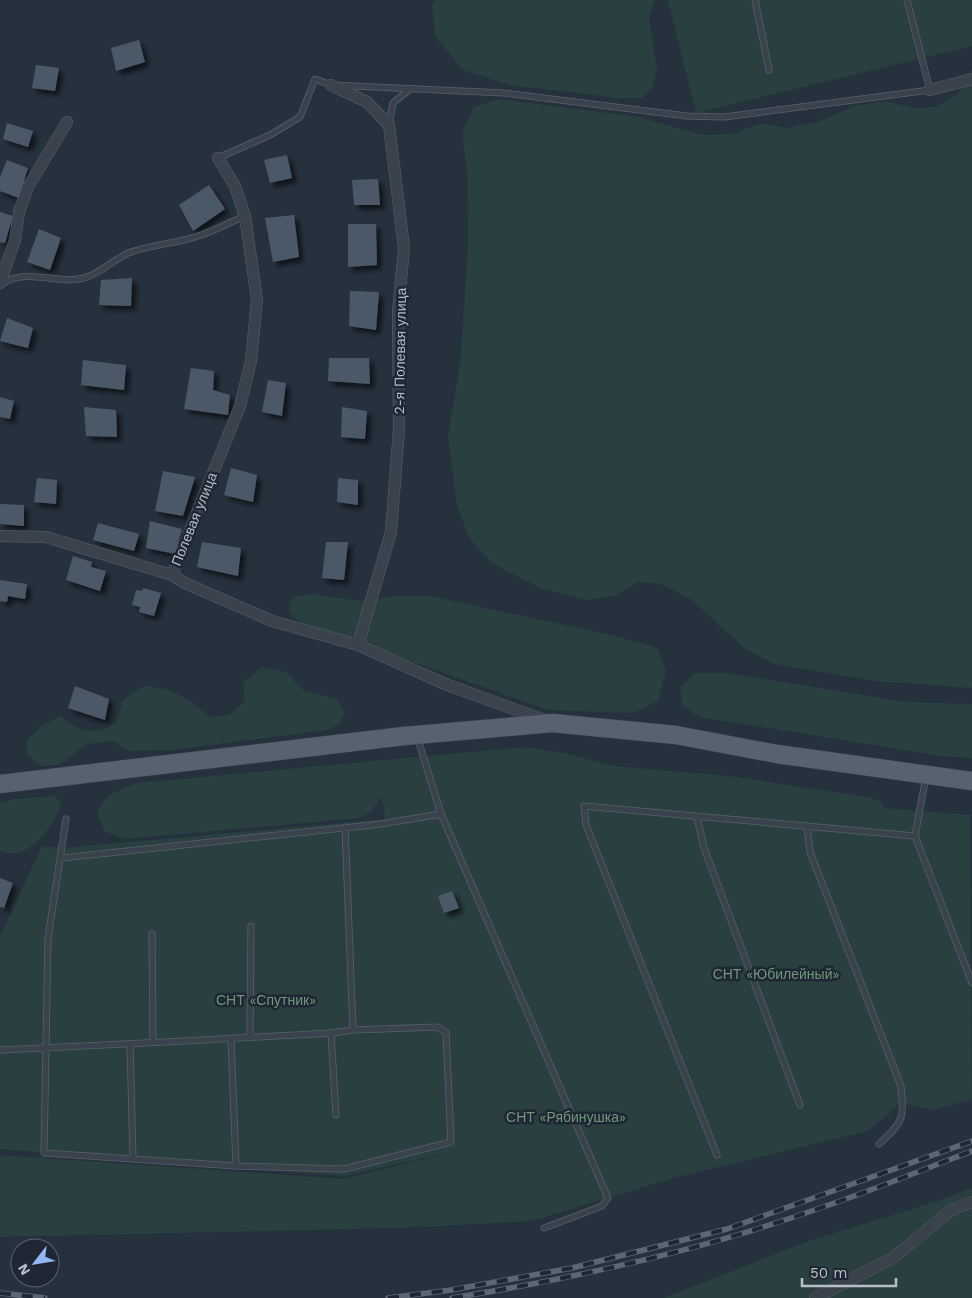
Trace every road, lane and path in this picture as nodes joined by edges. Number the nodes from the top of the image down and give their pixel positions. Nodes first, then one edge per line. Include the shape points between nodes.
1 (755, 0) edge
2 (907, 0) edge
3 (769, 70) dead end
4 (972, 79) edge
5 (331, 85) junction
6 (410, 89) junction
7 (930, 90) junction
8 (67, 122) dead end
9 (389, 125) junction
10 (218, 158) joint
11 (245, 216) junction
12 (0, 284) edge
13 (0, 536) edge
14 (172, 575) junction
15 (358, 645) junction
16 (552, 723) junction
17 (417, 734) junction
18 (926, 776) junction
19 (972, 781) edge
20 (0, 784) edge
21 (441, 814) junction
22 (697, 817) junction
23 (66, 819) dead end
24 (807, 826) junction
25 (345, 827) junction
26 (915, 836) junction
27 (62, 858) junction
28 (251, 926) dead end
29 (152, 934) dead end
30 (972, 983) edge
31 (353, 1030) junction
32 (331, 1033) junction
33 (231, 1038) junction
34 (250, 1038) junction
35 (153, 1042) junction
36 (130, 1044) junction
37 (46, 1048) junction
38 (0, 1050) edge
39 (800, 1105) dead end
40 (336, 1115) dead end
41 (879, 1144) dead end
42 (717, 1155) dead end
43 (133, 1159) junction
44 (236, 1166) junction
45 (972, 1202) edge
46 (544, 1228) dead end
47 (815, 1298) edge

1 - 3 lane
2 - 7 lane
4 - 7 street
5 - 6 lane
5 - 9 street via 367,102
5 - 10 lane via 315,79 300,117 270,135
6 - 7 lane via 504,93 724,118
6 - 9 lane via 393,103
8 - 12 street via 28,187
9 - 15 street, 2-я Полевая улица via 404,248 398,312 399,429 391,532
10 - 11 street, Полевая улица via 235,186
11 - 12 lane via 194,238 126,254 85,278 68,280 25,275 12,277
11 - 14 street, Полевая улица via 257,300 251,361 240,406
13 - 14 street via 46,537
14 - 15 street, Полевая улица via 272,621
15 - 16 street, Полевая улица via 445,684
16 - 17 main road
16 - 18 main road via 676,735
17 - 20 main road
17 - 21 lane
18 - 19 main road
18 - 26 lane
21 - 25 lane
21 - 46 lane via 608,1198 602,1206
22 - 24 lane
22 - 39 lane via 704,848
22 - 42 lane via 584,806 586,824
23 - 27 lane
24 - 26 lane
24 - 41 lane via 810,852 901,1086 903,1110 898,1126
25 - 27 lane
25 - 31 lane
26 - 30 lane
27 - 37 lane via 48,938
28 - 34 lane
29 - 35 lane
31 - 32 lane
31 - 44 lane via 437,1027 446,1032 451,1142 344,1169
32 - 34 lane
32 - 40 lane
33 - 34 lane
33 - 35 lane
33 - 44 lane
35 - 36 lane
36 - 37 lane
36 - 43 lane
37 - 38 lane
37 - 43 lane via 44,1153
43 - 44 lane
45 - 47 street via 951,1210 893,1258

